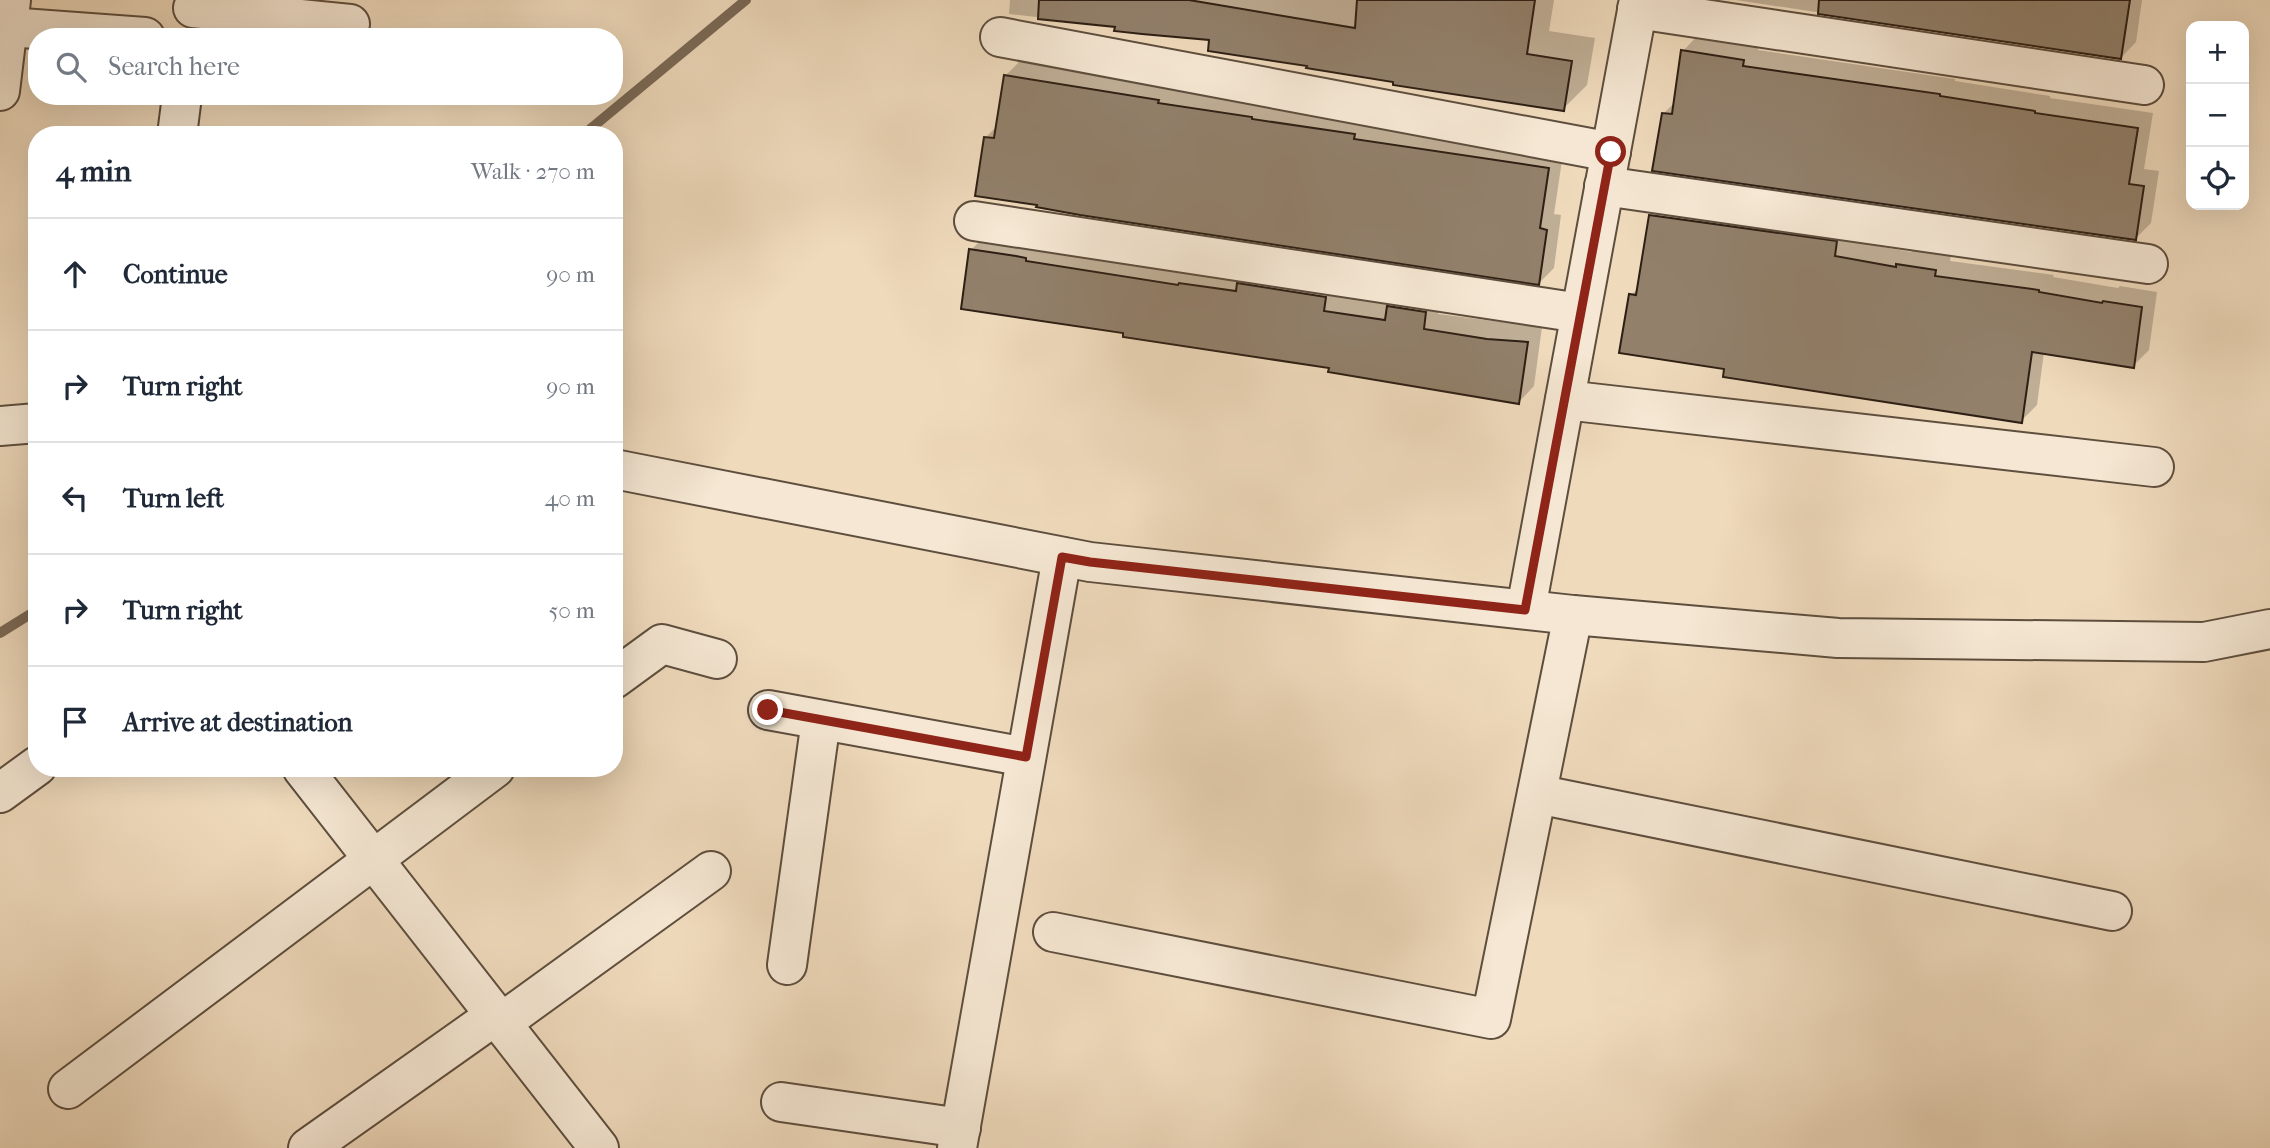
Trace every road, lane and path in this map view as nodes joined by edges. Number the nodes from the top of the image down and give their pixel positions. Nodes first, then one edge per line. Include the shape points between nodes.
1 (1638, 5) edge
2 (10, 14) edge
3 (193, 15) edge
4 (350, 24) dead end
5 (92, 28) edge
6 (1000, 37) dead end
7 (2144, 85) dead end
8 (0, 91) edge
9 (181, 105) edge
10 (178, 126) edge
11 (1607, 169) junction
12 (974, 221) dead end
13 (2148, 264) dead end
14 (1580, 313) junction
15 (1564, 400) junction
16 (28, 424) edge
17 (0, 426) edge
18 (2154, 467) dead end
19 (623, 470) edge
20 (1062, 557) junction
21 (1525, 610) junction
22 (1573, 615) junction
23 (2270, 629) edge
24 (717, 659) dead end
25 (623, 672) edge
26 (768, 710) dead end
27 (821, 720) junction
28 (1026, 757) junction
29 (28, 773) edge
30 (309, 777) edge
31 (483, 777) edge
32 (0, 793) edge
33 (1537, 794) junction
34 (373, 859) junction
35 (711, 871) dead end
36 (2112, 911) dead end
37 (1053, 932) dead end
38 (787, 965) dead end
39 (498, 1019) junction
40 (68, 1089) dead end
41 (781, 1102) dead end
42 (959, 1138) edge
43 (308, 1148) edge
44 (600, 1148) edge

1 - 7 street
1 - 11 street
2 - 5 street
2 - 8 street
3 - 4 street
6 - 11 street
9 - 10 street
11 - 13 street
11 - 14 street
12 - 14 street
14 - 15 street
15 - 18 street
15 - 21 street
16 - 17 street
19 - 20 street
20 - 21 street
20 - 28 street
21 - 22 street
22 - 23 street via 1838,638 2204,642
22 - 33 street
24 - 25 street via 662,644
26 - 27 street
27 - 28 street
27 - 38 street
28 - 42 street
29 - 32 street
30 - 34 street
31 - 34 street
33 - 36 street
33 - 37 street via 1491,1019
34 - 39 street
34 - 40 street
35 - 39 street
39 - 43 street
39 - 44 street
41 - 42 street

